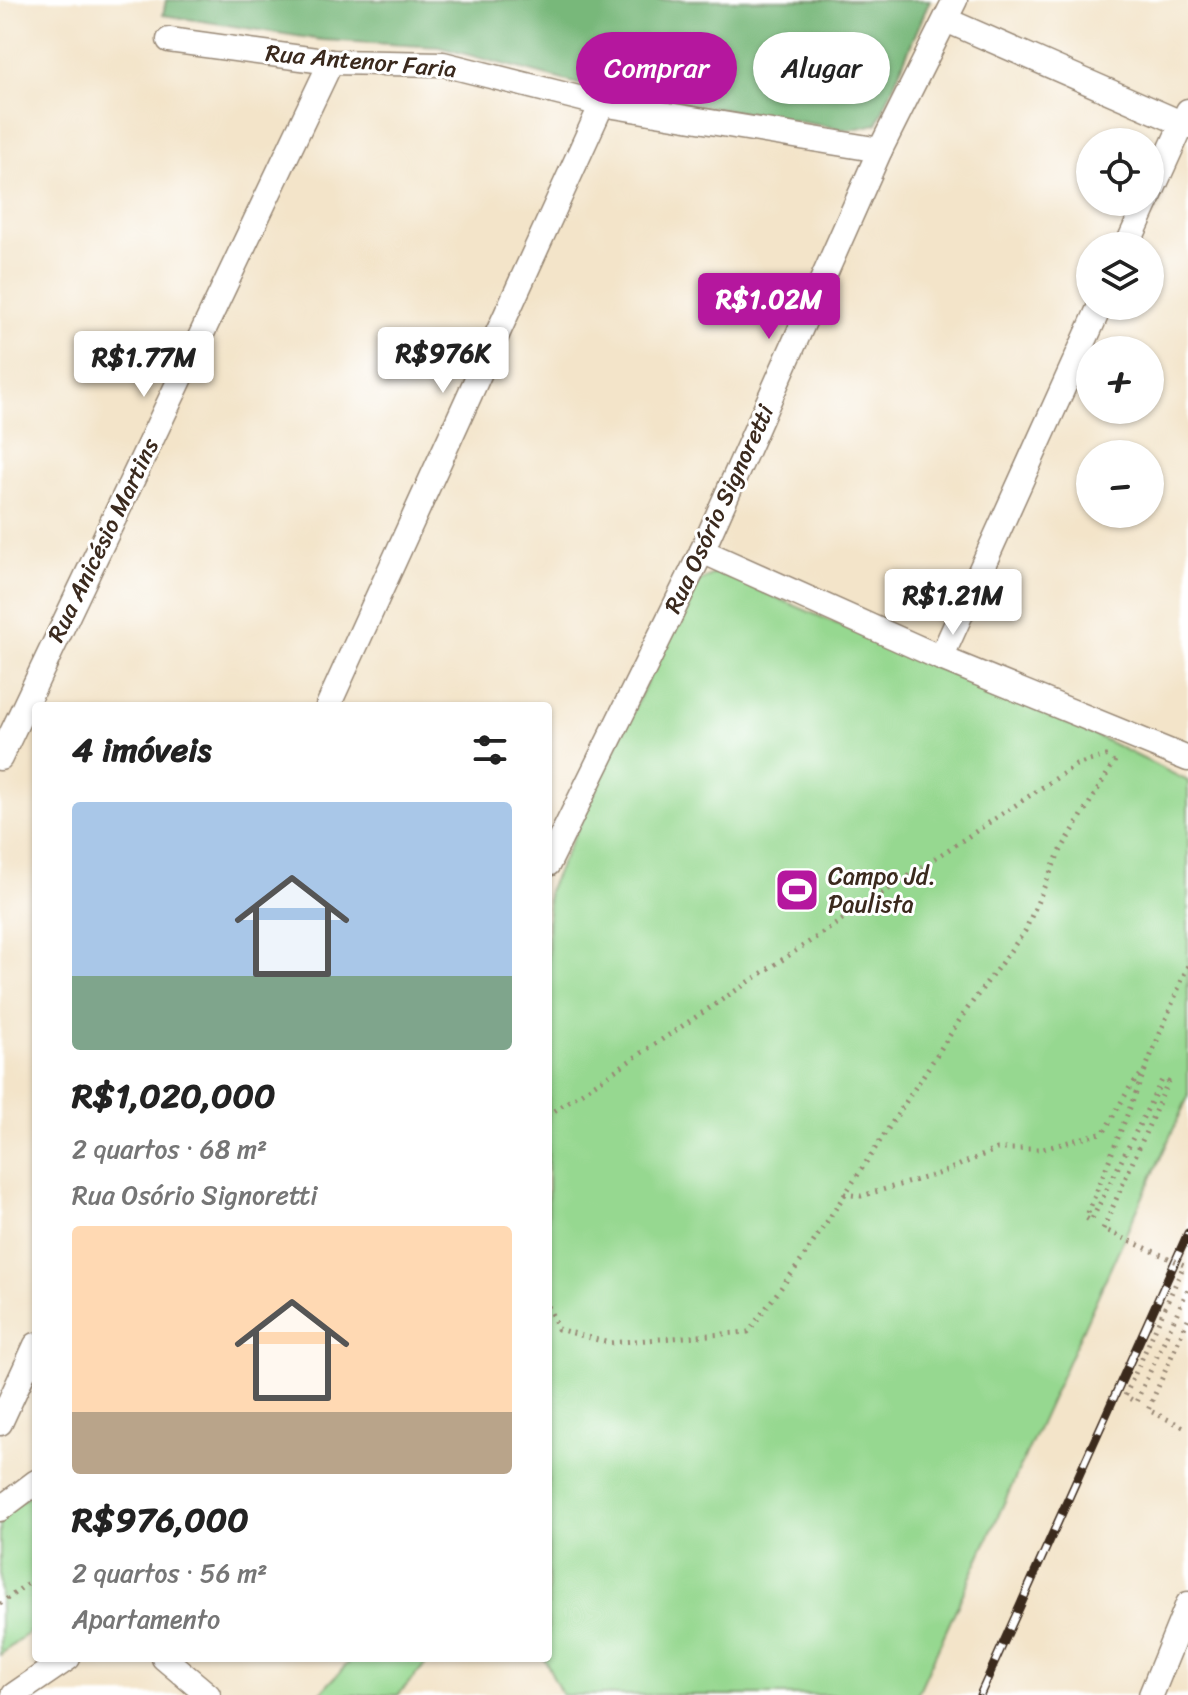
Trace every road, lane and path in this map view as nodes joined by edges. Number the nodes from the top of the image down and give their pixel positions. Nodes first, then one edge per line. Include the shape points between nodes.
1 (951, 10) edge
2 (169, 40) dead end
3 (331, 62) junction
4 (576, 97) edge
5 (602, 104) joint
6 (1186, 120) edge
7 (880, 150) junction
8 (1164, 166) edge
9 (1094, 320) edge
10 (702, 551) junction
11 (941, 658) junction
12 (39, 702) edge
13 (330, 702) edge
14 (32, 712) edge
15 (0, 758) edge
16 (1188, 759) edge
17 (552, 856) edge
18 (1188, 965) edge
19 (1145, 1070) junction
20 (552, 1112) edge
21 (844, 1194) junction
22 (1188, 1289) edge
23 (552, 1315) edge
24 (1188, 1319) edge
25 (32, 1354) edge
26 (0, 1423) edge
27 (1188, 1429) edge
28 (32, 1485) edge
29 (0, 1509) edge
30 (32, 1580) edge
31 (0, 1604) edge
32 (1188, 1604) edge
33 (62, 1662) edge
34 (169, 1662) edge
35 (14, 1695) edge
36 (208, 1695) edge
37 (1151, 1695) edge

1 - 6 street
1 - 7 street, Rua Osório Signoretti
2 - 3 street, Rua Antenor Faria
3 - 4 street, Rua Antenor Faria via 443,64
3 - 12 street, Rua Anicésio Martins
5 - 7 street, Rua Antenor Faria
5 - 13 street
6 - 8 street
7 - 10 street, Rua Osório Signoretti
9 - 11 street
10 - 11 street
10 - 17 street, Rua Osório Signoretti
11 - 16 street
14 - 15 street, Rua Anicésio Martins
18 - 19 path
19 - 21 path via 1104,1132 1043,1149 997,1149 941,1173 861,1196
19 - 22 path, bridge via 1086,1218 1091,1221 1162,1080 1168,1082 1103,1229 1184,1265 1125,1396 1136,1402
20 - 21 path via 1076,765 1120,752 1058,855 1025,931 956,1024
21 - 23 path via 748,1332 609,1343 558,1329
24 - 27 path via 1148,1410
25 - 26 street
28 - 29 street
30 - 31 path
32 - 37 street
33 - 35 street
34 - 36 street

